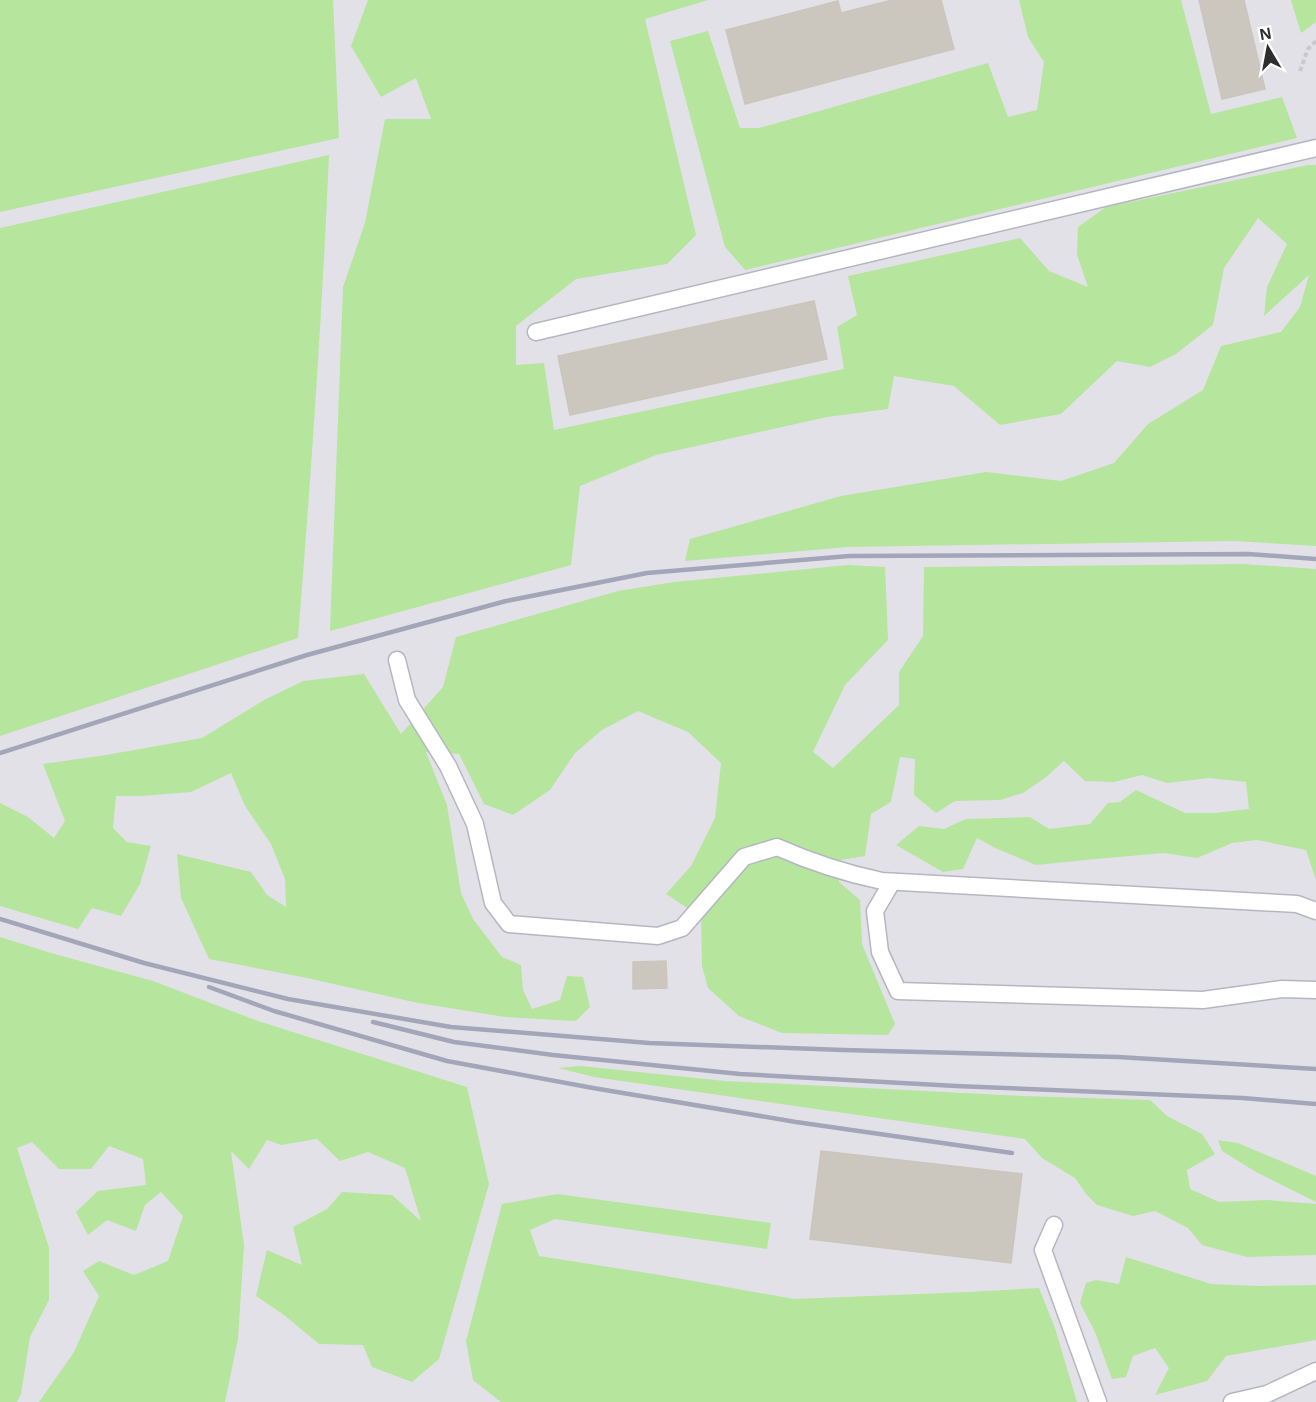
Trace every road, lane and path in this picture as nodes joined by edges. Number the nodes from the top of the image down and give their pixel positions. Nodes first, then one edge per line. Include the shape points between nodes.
1 (1316, 41) edge
2 (1300, 71) dead end
3 (1316, 148) edge
4 (536, 332) dead end
5 (397, 660) dead end
6 (892, 882) junction
7 (1316, 911) edge
8 (1316, 990) edge
9 (1054, 1225) dead end
10 (1316, 1371) edge
11 (1098, 1402) edge
12 (1232, 1402) edge

1 - 2 path via 1308,49
3 - 4 lane
5 - 6 lane via 407,700 448,766 475,824 493,903 509,924 658,936 682,928 744,857 777,847 846,873
6 - 7 lane via 1297,904
6 - 8 lane via 875,911 880,952 898,991 1203,1000 1282,989
9 - 11 lane via 1043,1250
10 - 12 lane via 1267,1394

